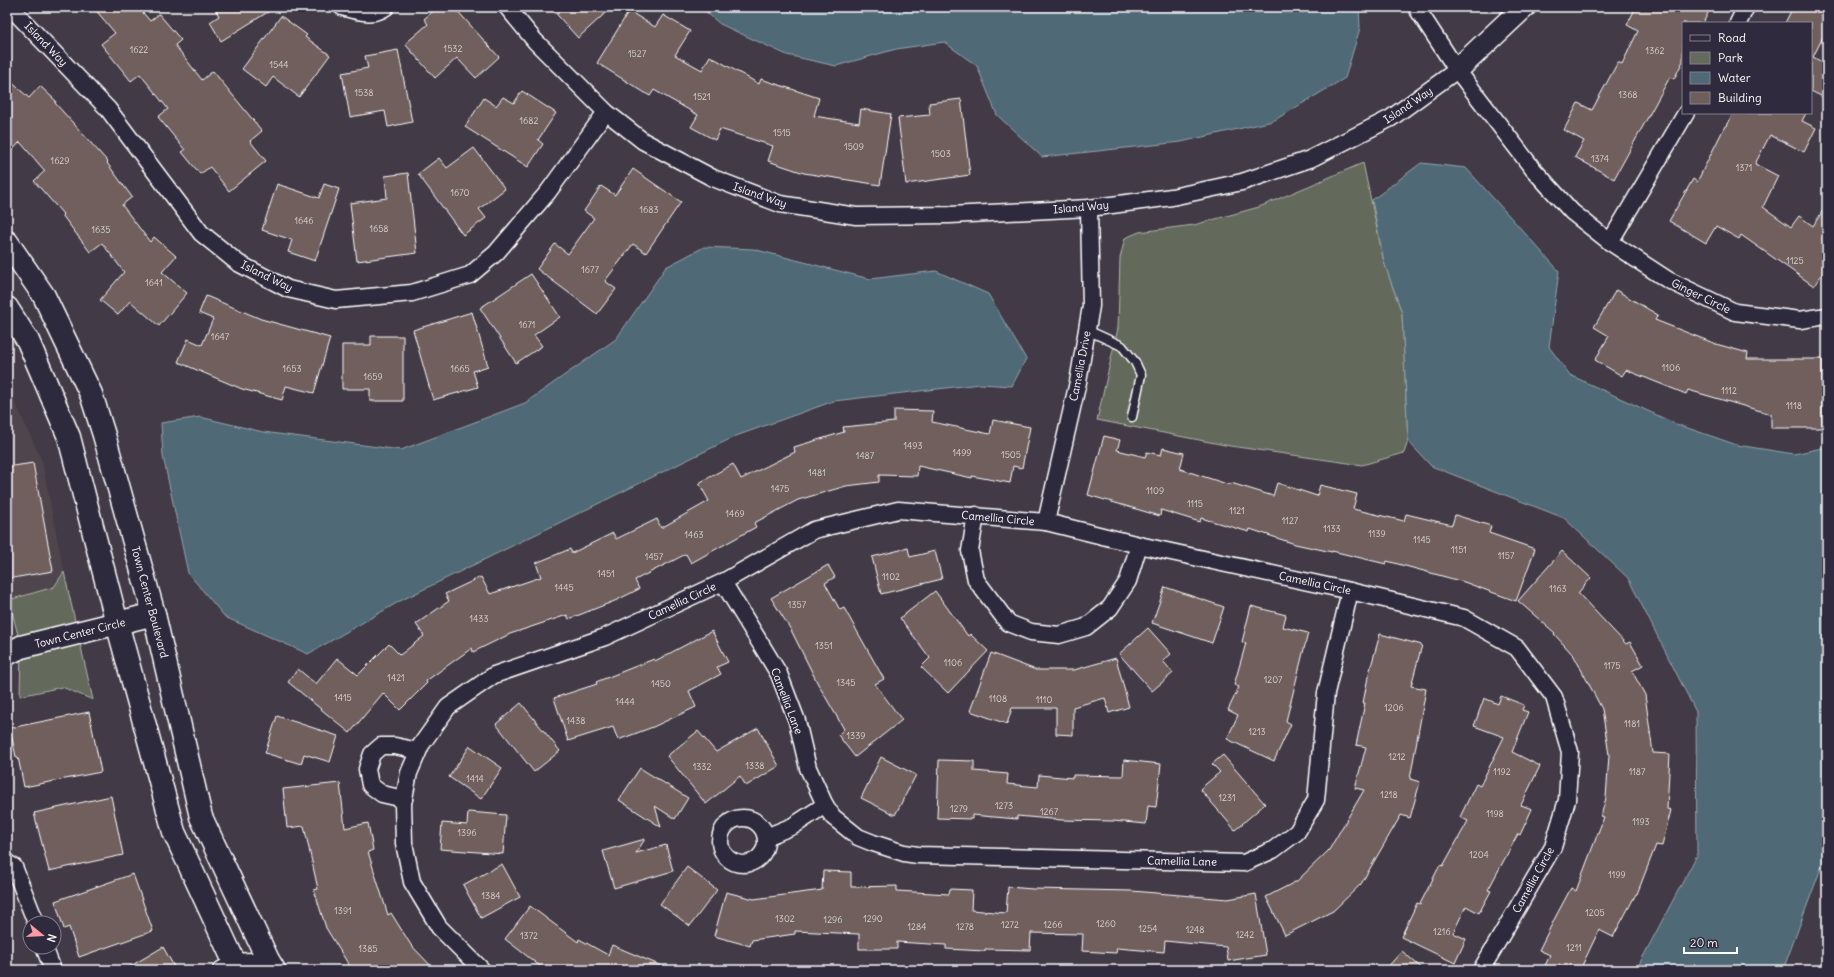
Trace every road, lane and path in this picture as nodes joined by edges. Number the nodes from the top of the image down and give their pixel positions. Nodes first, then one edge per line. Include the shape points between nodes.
1 (10, 7) edge
2 (342, 7) edge
3 (386, 7) edge
4 (507, 7) edge
5 (1416, 7) edge
6 (1524, 7) edge
7 (1746, 7) edge
8 (1738, 22) edge
9 (1458, 70) junction
10 (606, 112) junction
11 (1685, 114) edge
12 (1089, 208) junction
13 (1610, 242) junction
14 (8, 245) edge
15 (7, 308) edge
16 (1827, 316) edge
17 (1087, 330) junction
18 (1132, 417) dead end
19 (976, 515) junction
20 (1046, 522) junction
21 (1139, 545) junction
22 (723, 582) junction
23 (1350, 591) junction
24 (154, 614) junction
25 (117, 623) junction
26 (7, 654) edge
27 (418, 751) junction
28 (404, 799) junction
29 (825, 805) junction
30 (766, 837) dead end
31 (7, 863) edge
32 (33, 915) edge
33 (47, 955) edge
34 (231, 967) edge
35 (267, 967) edge
36 (53, 970) edge
37 (482, 970) edge
38 (1481, 970) edge

1 - 10 street, Island Way via 108,109 201,233 238,263 288,289 336,300 412,293 470,275 496,252 548,192
2 - 3 street via 363,13
4 - 10 street, Island Way via 535,42
5 - 9 street, Ginger Circle
6 - 9 street, Island Way
7 - 8 street
9 - 12 street, Island Way via 1391,118 1310,159 1242,182 1172,197
9 - 13 street, Ginger Circle via 1532,169 1572,212
10 - 12 street, Island Way via 643,141 713,178 780,204 856,216 950,215
11 - 13 street
12 - 17 street, Camellia Drive via 1091,306
13 - 16 street, Ginger Circle via 1668,280 1735,312 1800,320
14 - 24 street, Town Center Boulevard via 44,296 90,394
15 - 25 street via 28,341 69,437
17 - 18 lane via 1122,346 1135,362 1141,375
17 - 20 street, Camellia Drive via 1078,382
19 - 20 street, Camellia Circle
19 - 21 street via 970,552 976,580 1008,623 1031,632 1059,635 1086,627 1098,618 1110,608 1128,581
19 - 22 street, Camellia Circle via 898,510 814,530
20 - 21 street, Camellia Circle
21 - 23 street, Camellia Circle
22 - 27 street, Camellia Circle via 605,637 494,675 448,707
22 - 29 street, Camellia Lane via 779,674 797,721 808,768
23 - 29 street, Camellia Lane via 1326,693 1316,800 1297,832 1273,850 1244,863 904,854 858,837 833,817
23 - 38 street, Camellia Circle via 1464,618 1517,648 1554,697 1570,752 1567,800 1553,847
24 - 25 street, Town Center Circle
24 - 35 street, Town Center Boulevard via 202,816
25 - 26 street, Town Center Circle via 21,647
25 - 34 street via 174,832
27 - 28 street, Camellia Circle via 409,773
27 - 28 street via 381,746 372,754 367,769 370,785 382,794
28 - 37 street, Camellia Circle via 404,843 412,882 439,927
29 - 30 street via 793,826
31 - 32 street via 14,867
33 - 36 street
34 - 35 street

